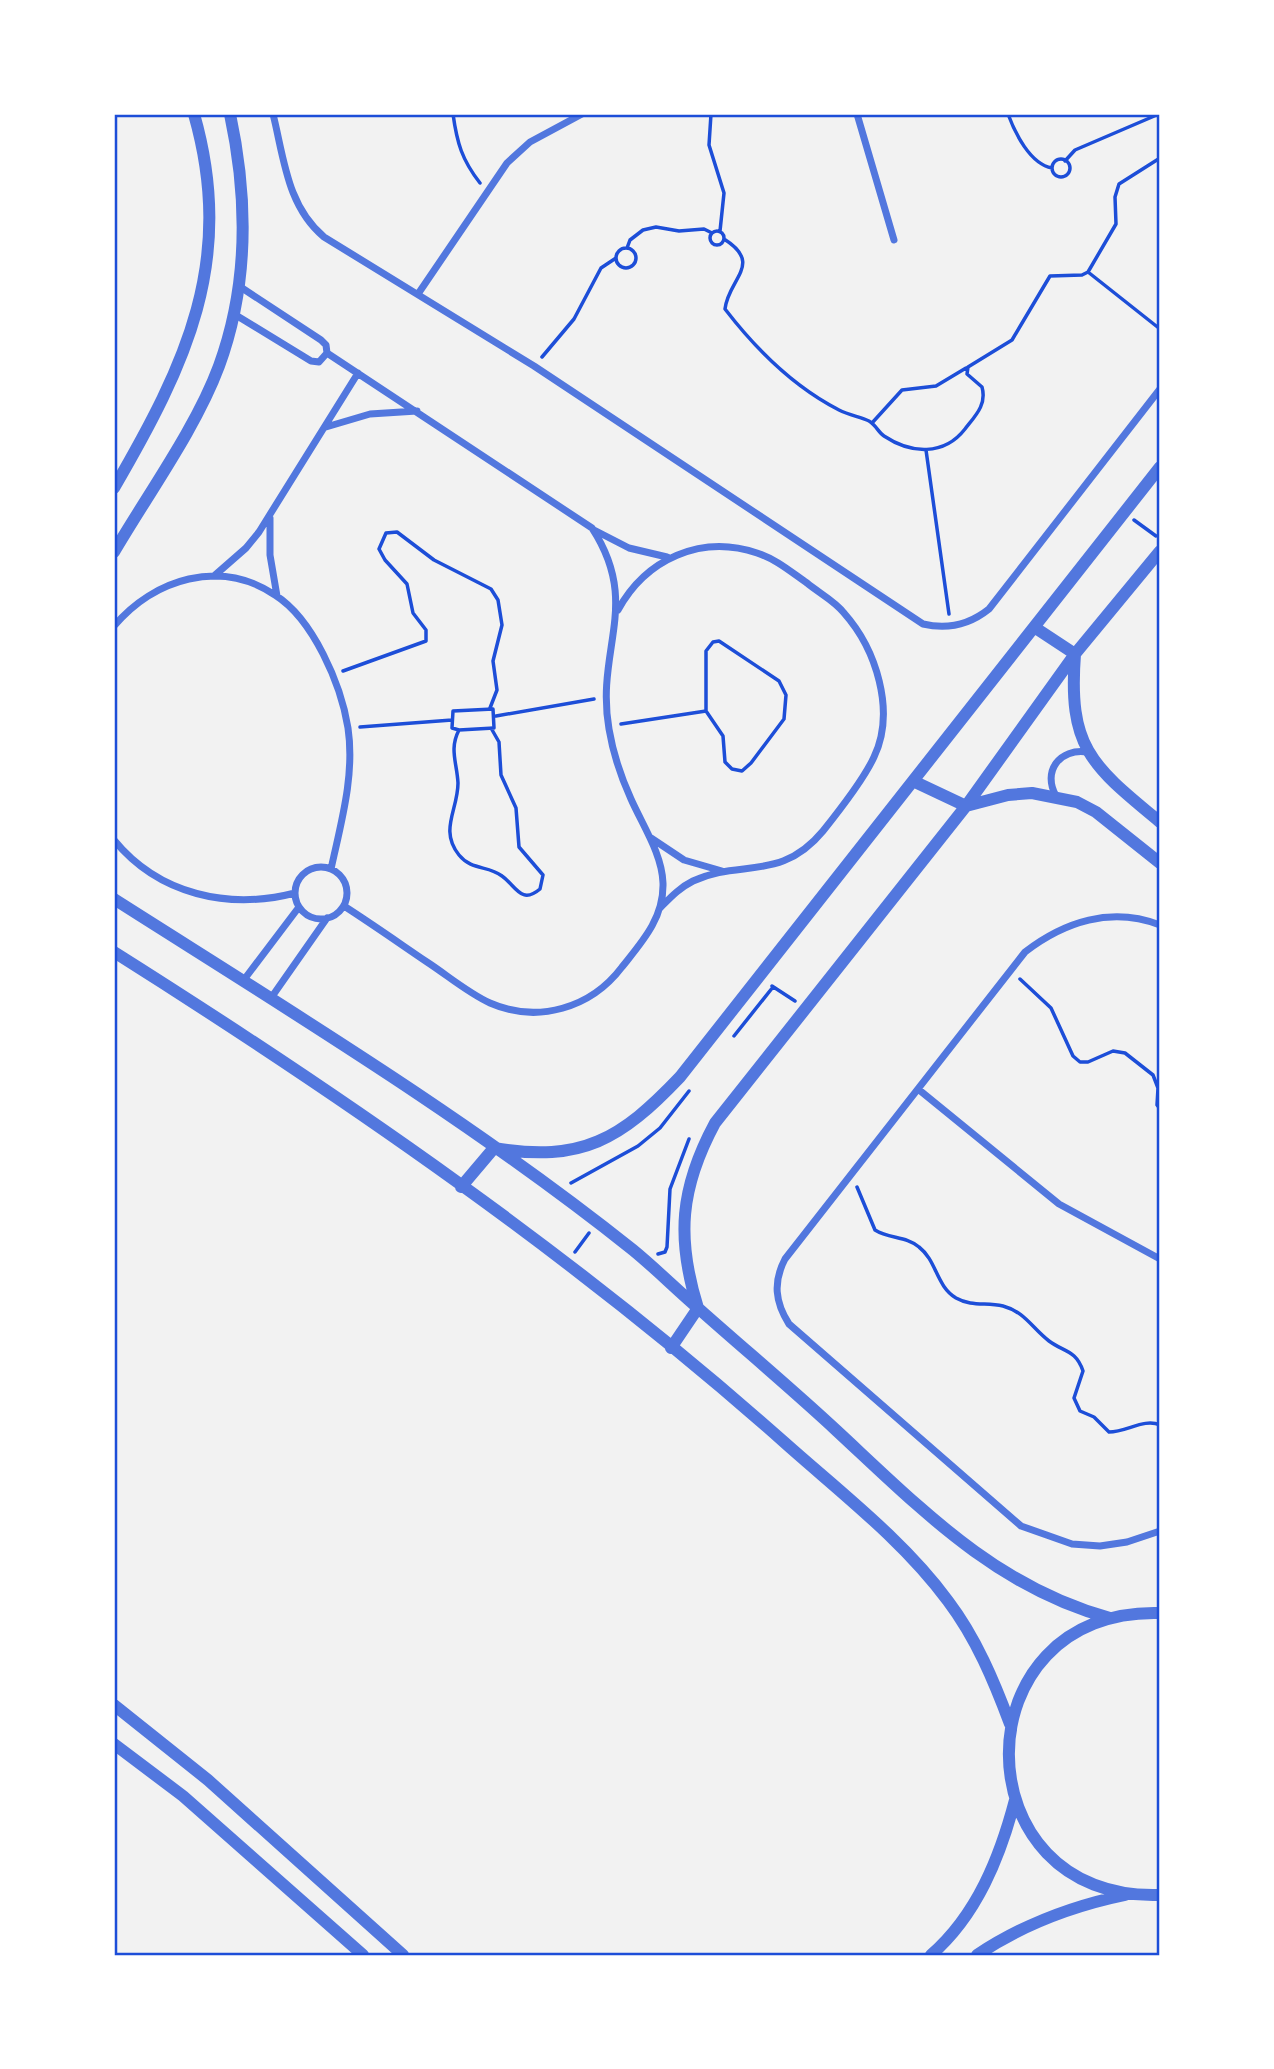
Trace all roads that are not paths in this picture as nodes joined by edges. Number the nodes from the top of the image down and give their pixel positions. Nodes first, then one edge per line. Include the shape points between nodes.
1 (194, 114) edge
2 (230, 114) edge
3 (273, 114) edge
4 (582, 114) edge
5 (856, 114) edge
6 (894, 240) dead end
7 (239, 286) junction
8 (418, 294) junction
9 (234, 314) junction
10 (327, 353) junction
11 (358, 373) junction
12 (1160, 389) edge
13 (417, 411) junction
14 (325, 427) junction
15 (1160, 467) edge
16 (114, 488) edge
17 (270, 514) junction
18 (592, 528) junction
19 (1160, 551) edge
20 (114, 552) edge
21 (668, 557) junction
22 (214, 576) junction
23 (277, 596) junction
24 (618, 611) junction
25 (114, 626) edge
26 (1034, 628) junction
27 (1075, 654) junction
28 (1087, 752) junction
29 (913, 781) junction
30 (1056, 796) junction
31 (966, 806) junction
32 (1160, 822) edge
33 (648, 836) junction
34 (114, 840) edge
35 (1160, 863) edge
36 (331, 869) junction
37 (726, 871) junction
38 (295, 893) junction
39 (114, 899) edge
40 (344, 906) junction
41 (299, 907) junction
42 (660, 909) junction
43 (327, 918) junction
44 (1160, 925) edge
45 (114, 952) edge
46 (243, 981) junction
47 (271, 998) junction
48 (918, 1089) junction
49 (494, 1148) junction
50 (461, 1187) junction
51 (1160, 1259) edge
52 (698, 1308) junction
53 (670, 1348) junction
54 (1160, 1531) edge
55 (1160, 1613) edge
56 (1110, 1618) junction
57 (114, 1705) edge
58 (1010, 1724) junction
59 (114, 1744) edge
60 (1015, 1800) junction
61 (1129, 1894) junction
62 (1160, 1895) edge
63 (363, 1955) edge
64 (403, 1955) edge
65 (931, 1955) edge
66 (977, 1955) edge

1 - 16 street via 207,178 209,222 198,311 185,353
2 - 7 street via 243,197
3 - 8 street via 294,199 306,220 324,237
4 - 8 street via 530,142 507,163
5 - 6 street
7 - 9 street
7 - 10 street via 321,340
8 - 12 street via 534,366 911,618 937,627 971,621 989,609
9 - 10 street via 311,361 319,362
9 - 20 street via 218,369 194,417
10 - 11 street
11 - 13 street
11 - 14 street
13 - 14 street via 370,414
13 - 18 street
14 - 17 street
15 - 26 street
17 - 22 street via 246,548
17 - 23 street
18 - 21 street via 629,548
18 - 24 street via 612,567
19 - 27 street
21 - 24 street via 639,579
21 - 37 street via 714,547 748,550 779,563 842,610 868,647 881,690 880,735 874,757 821,832 778,863
22 - 23 street via 247,582
22 - 25 street via 168,584 147,594
23 - 36 street via 300,619 333,674 348,729 349,778
24 - 33 street via 610,650 608,726 620,774
26 - 27 street
26 - 29 street
27 - 28 street via 1073,701
27 - 31 street
28 - 30 street via 1070,752 1056,763 1051,780
28 - 32 street via 1112,782
29 - 31 street
29 - 49 street via 680,1077 625,1129 561,1153
30 - 31 street via 1008,795
30 - 35 street via 1096,812
31 - 52 street via 715,1123 689,1182 684,1214 683,1246
33 - 37 street via 684,860
33 - 42 street via 659,859
34 - 38 street via 160,877 192,893 247,902
36 - 38 street via 317,868 304,874
36 - 40 street via 345,885
37 - 42 street via 692,881
38 - 41 street
39 - 46 street
40 - 42 street via 489,1002 533,1013 566,1008 597,993 648,933
40 - 43 street
41 - 43 street via 308,916
41 - 46 street
43 - 47 street
44 - 48 street via 1123,916 1096,918 1070,924 1035,944
45 - 50 street via 278,1056
46 - 47 street
47 - 49 street
48 - 51 street via 1059,1204
48 - 54 street via 779,1271 777,1299 789,1324 1021,1526 1059,1541 1100,1546
49 - 50 street
49 - 52 street via 597,1222
50 - 53 street
52 - 53 street
52 - 56 street via 956,1539 1038,1592
53 - 58 street via 741,1404 919,1566 973,1640
55 - 56 street
56 - 58 street via 1075,1634 1045,1657 1018,1700
57 - 64 street via 208,1780
58 - 60 street via 1008,1762
59 - 63 street via 183,1796
60 - 61 street via 1033,1834 1059,1863 1104,1888
60 - 65 street via 999,1854 979,1895
61 - 62 street
61 - 66 street via 1057,1914

